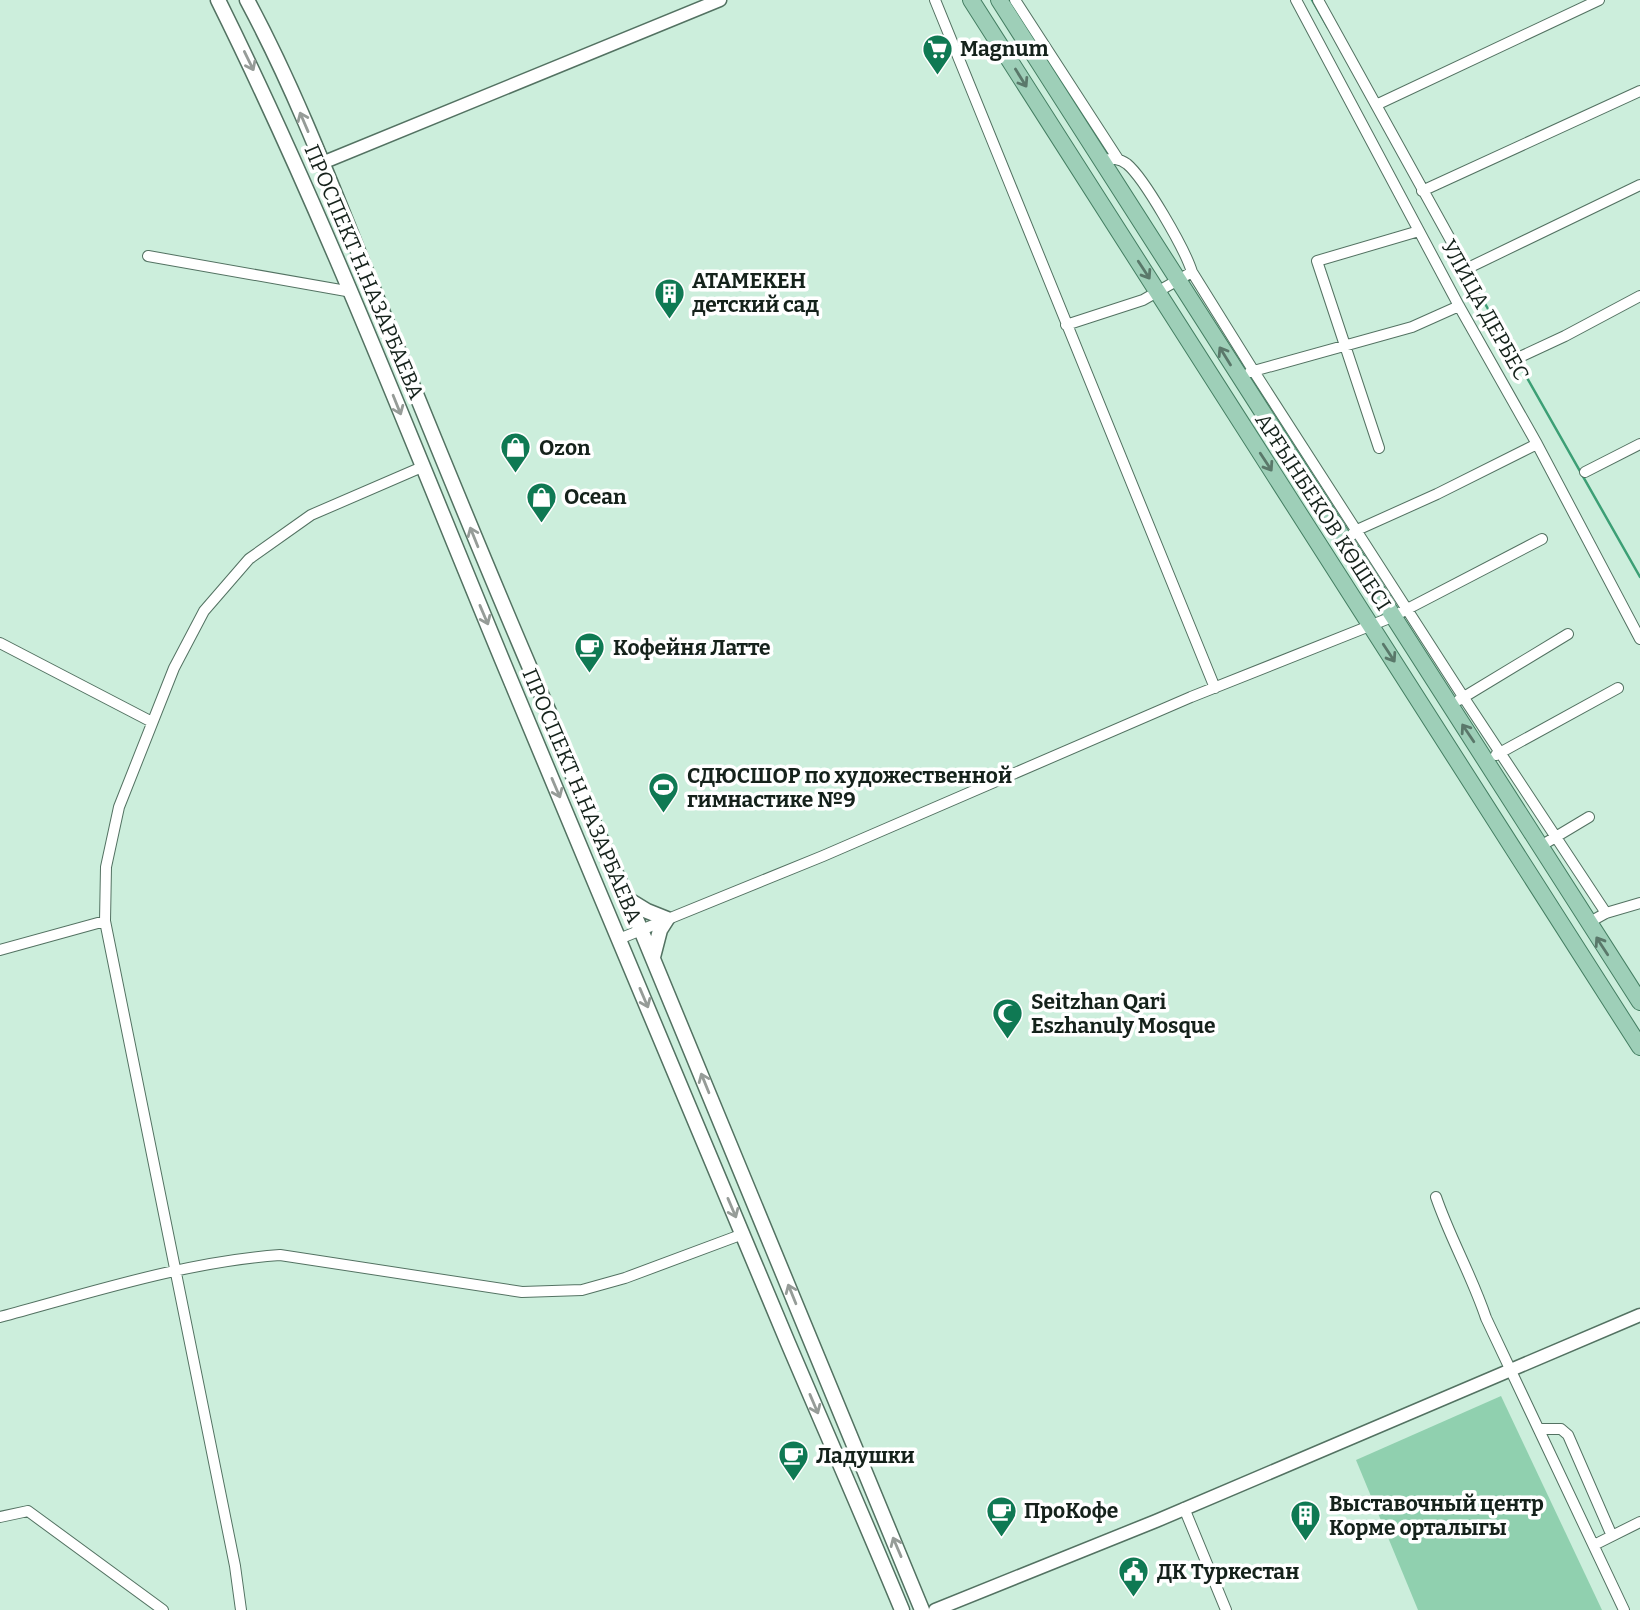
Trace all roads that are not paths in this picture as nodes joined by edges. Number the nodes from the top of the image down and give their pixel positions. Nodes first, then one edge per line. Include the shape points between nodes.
1 (218, 0) edge
2 (247, 0) edge
3 (720, 0) edge
4 (935, 0) edge
5 (971, 0) edge
6 (999, 0) edge
7 (1015, 0) edge
8 (1296, 0) edge
9 (1318, 0) edge
10 (1599, 0) edge
11 (1640, 91) edge
12 (1376, 106) junction
13 (1118, 159) junction
14 (1100, 160) junction
15 (322, 163) junction
16 (1640, 185) edge
17 (1422, 191) junction
18 (1419, 231) junction
19 (148, 256) dead end
20 (1466, 268) junction
21 (1192, 272) junction
22 (1178, 281) junction
23 (1475, 284) dead end
24 (352, 292) junction
25 (1158, 292) junction
26 (1640, 296) edge
27 (1459, 306) junction
28 (1066, 325) junction
29 (1345, 345) junction
30 (1522, 356) dead end
31 (1246, 375) junction
32 (1537, 444) junction
33 (1640, 444) edge
34 (1379, 448) dead end
35 (422, 467) junction
36 (1585, 472) dead end
37 (1357, 530) junction
38 (1542, 539) dead end
39 (1344, 542) junction
40 (1407, 609) junction
41 (1392, 617) junction
42 (1371, 626) junction
43 (1568, 634) dead end
44 (1640, 639) edge
45 (0, 643) edge
46 (1215, 688) junction
47 (1618, 688) dead end
48 (1457, 702) junction
49 (152, 722) junction
50 (1493, 756) junction
51 (1590, 817) dead end
52 (1555, 837) junction
53 (1539, 847) junction
54 (628, 899) junction
55 (1640, 903) edge
56 (1606, 914) junction
57 (667, 919) junction
58 (104, 921) junction
59 (1588, 923) junction
60 (641, 930) junction
61 (619, 939) junction
62 (0, 950) edge
63 (653, 957) junction
64 (1640, 1003) edge
65 (1640, 1047) edge
66 (1436, 1196) dead end
67 (743, 1234) junction
68 (177, 1269) junction
69 (1640, 1314) edge
70 (0, 1317) edge
71 (1511, 1369) junction
72 (1539, 1429) junction
73 (1184, 1508) junction
74 (0, 1517) edge
75 (1640, 1522) edge
76 (1612, 1536) junction
77 (1594, 1545) junction
78 (163, 1610) edge
79 (241, 1610) edge
80 (902, 1610) edge
81 (922, 1610) edge
82 (935, 1610) edge
83 (1226, 1610) edge
84 (1624, 1610) edge

1 -> 24 main road, ПРОСПЕКТ Н.НАЗАРБАЕВА
15 -> 2 main road, ПРОСПЕКТ Н.НАЗАРБАЕВА
3 - 15 street
4 - 28 street
5 -> 25 main road, АРҒЫНБЕКОВ КӨШЕСІ
6 - 14 main road, АРҒЫНБЕКОВ КӨШЕСІ
7 - 13 street
8 - 18 street, УЛИЦА ДЕРБЕС
9 - 12 street, УЛИЦА ДЕРБЕС
10 - 12 street
11 - 17 street
12 - 17 street, УЛИЦА ДЕРБЕС
13 - 14 street
13 - 21 street via 1137,176 1182,247
14 - 22 main road, АРҒЫНБЕКОВ КӨШЕСІ
54 -> 15 main road, ПРОСПЕКТ Н.НАЗАРБАЕВА via 554,733
16 - 20 street
17 - 20 street, УЛИЦА ДЕРБЕС
18 - 27 street, УЛИЦА ДЕРБЕС
18 - 29 street via 1317,261
19 - 24 street
20 - 23 street, УЛИЦА ДЕРБЕС
21 - 22 street
21 - 31 street
22 - 25 street
31 -> 22 main road, АРҒЫНБЕКОВ КӨШЕСІ
24 -> 35 main road, ПРОСПЕКТ Н.НАЗАРБАЕВА
25 - 28 street
25 -> 42 main road, АРҒЫНБЕКОВ КӨШЕСІ
26 - 30 street
27 - 29 street via 1412,327
27 - 32 street, УЛИЦА ДЕРБЕС
28 - 46 street
29 - 31 street
29 - 34 street
31 - 37 street
31 - 39 main road, АРҒЫНБЕКОВ КӨШЕСІ
32 - 37 street
32 - 44 street, УЛИЦА ДЕРБЕС
33 - 36 street
35 - 49 street via 311,515 249,559 204,611 173,668
35 -> 61 main road, ПРОСПЕКТ Н.НАЗАРБАЕВА
37 - 39 street
37 - 40 street
38 - 40 street
39 - 41 main road, АРҒЫНБЕКОВ КӨШЕСІ
40 - 41 street
40 - 48 street
41 - 42 street
41 - 48 main road, АРҒЫНБЕКОВ КӨШЕСІ
42 - 46 street
42 -> 65 main road, АРҒЫНБЕКОВ КӨШЕСІ
43 - 48 street
45 - 49 street
46 - 57 street
47 - 50 street
48 - 50 main road, АРҒЫНБЕКОВ КӨШЕСІ
49 - 58 street via 119,807 106,867
50 - 52 street
50 - 53 main road, АРҒЫНБЕКОВ КӨШЕСІ
51 - 52 street
52 - 53 street
52 - 56 street
53 - 59 main road, АРҒЫНБЕКОВ КӨШЕСІ
54 - 57 main road
54 - 60 main road, ПРОСПЕКТ Н.НАЗАРБАЕВА
55 - 56 street
56 - 59 street
57 - 60 street
57 - 63 main road
58 - 62 street
58 - 68 street
64 -> 59 main road, АРҒЫНБЕКОВ КӨШЕСІ
60 - 61 street
60 - 63 main road, ПРОСПЕКТ Н.НАЗАРБАЕВА
61 -> 67 main road, ПРОСПЕКТ Н.НАЗАРБАЕВА
81 -> 63 main road, ПРОСПЕКТ Н.НАЗАРБАЕВА
66 - 71 street
67 - 68 street via 582,1290 522,1293 280,1255
67 -> 80 main road, ПРОСПЕКТ Н.НАЗАРБАЕВА
68 - 70 street
68 - 79 street
69 - 71 street
71 - 72 street
71 - 73 street
72 - 76 street via 1561,1429 1568,1435
72 - 77 street
73 - 82 street
73 - 83 street
74 - 78 street via 29,1511
75 - 76 street
76 - 77 street
77 - 84 street

